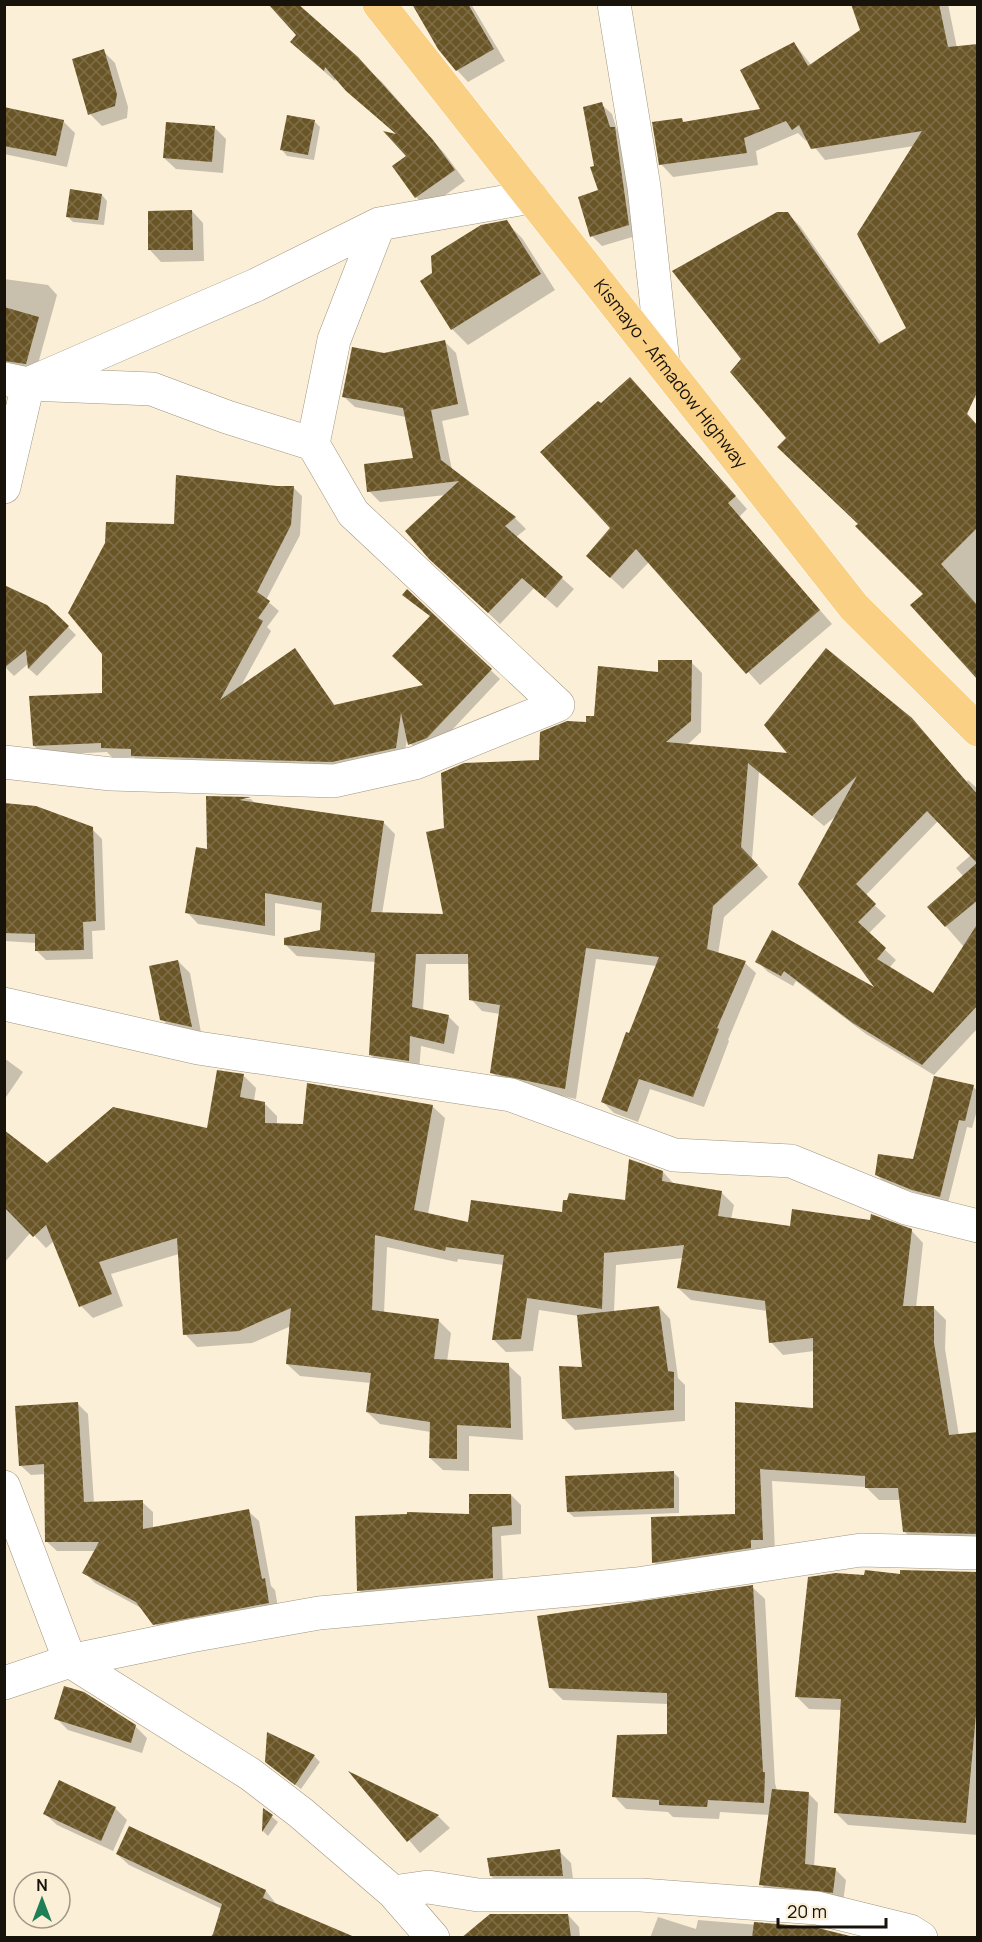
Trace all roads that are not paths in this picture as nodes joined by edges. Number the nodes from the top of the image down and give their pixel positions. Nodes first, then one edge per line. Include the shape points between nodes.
1 (379, 4) edge
2 (614, 4) edge
3 (531, 197) junction
4 (379, 224) junction
5 (663, 363) junction
6 (16, 382) edge
7 (313, 444) junction
8 (4, 488) edge
9 (978, 730) edge
10 (4, 762) edge
11 (4, 1004) edge
12 (978, 1226) edge
13 (4, 1487) edge
14 (978, 1553) edge
15 (70, 1661) junction
16 (4, 1683) edge
17 (393, 1892) junction
18 (433, 1938) edge
19 (921, 1938) edge

1 - 3 main road, Kismayo - Afmadow Highway
2 - 5 street via 644,187
3 - 4 street
3 - 5 main road, Kismayo - Afmadow Highway
4 - 6 street via 256,285
4 - 7 street via 334,340
5 - 9 main road, Kismayo - Afmadow Highway via 854,607
6 - 7 street via 152,389
6 - 8 street
7 - 10 street via 353,513 558,705 415,763 334,781 111,774
11 - 12 street via 198,1048 511,1095 674,1155 791,1161 906,1208
13 - 15 street
14 - 15 street via 861,1550 637,1584 319,1613
15 - 16 street
15 - 17 street via 250,1774
17 - 18 street
17 - 19 street via 428,1887 478,1895 641,1895 817,1908 910,1931

